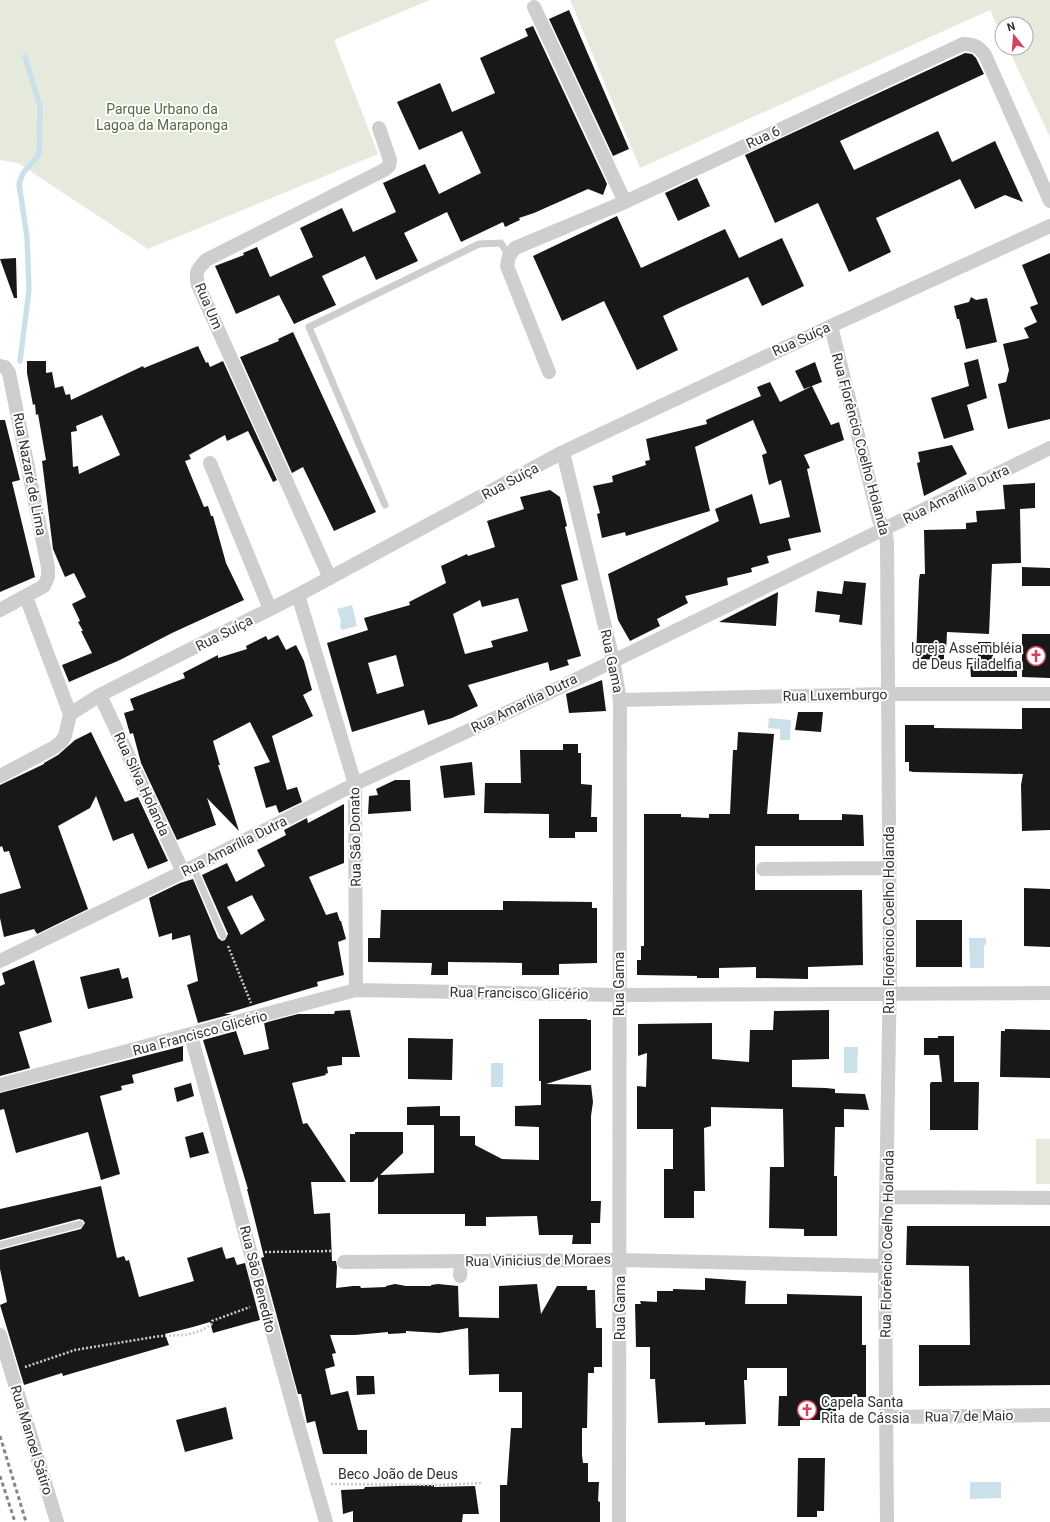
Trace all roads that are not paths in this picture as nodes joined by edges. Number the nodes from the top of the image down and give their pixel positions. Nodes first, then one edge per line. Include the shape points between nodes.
1 (534, 7) dead end
2 (379, 128) dead end
3 (1050, 201) edge
4 (625, 202) junction
5 (1050, 226) edge
6 (509, 256) junction
7 (831, 326) junction
8 (0, 366) edge
9 (549, 372) dead end
10 (1050, 448) edge
11 (563, 452) junction
12 (210, 463) dead end
13 (385, 505) dead end
14 (885, 529) junction
15 (330, 578) junction
16 (298, 595) junction
17 (26, 597) junction
18 (270, 609) junction
19 (0, 610) edge
20 (613, 660) junction
21 (888, 694) junction
22 (1050, 694) edge
23 (100, 695) junction
24 (620, 700) junction
25 (70, 714) junction
26 (0, 776) edge
27 (355, 784) junction
28 (889, 868) junction
29 (764, 869) dead end
30 (188, 870) junction
31 (223, 936) road end
32 (0, 961) edge
33 (356, 990) junction
34 (1050, 993) edge
35 (619, 995) junction
36 (890, 995) junction
37 (191, 1036) junction
38 (0, 1085) edge
39 (888, 1197) junction
40 (1050, 1198) edge
41 (80, 1224) dead end
42 (0, 1245) edge
43 (620, 1260) junction
44 (460, 1261) junction
45 (344, 1262) road end
46 (885, 1266) junction
47 (460, 1276) dead end
48 (0, 1335) edge
49 (1050, 1415) edge
50 (887, 1417) junction
51 (57, 1522) edge
52 (326, 1522) edge
53 (619, 1522) edge
54 (887, 1522) edge

1 - 4 street
2 - 15 street, Rua Um via 390,160 389,166 206,260 196,275 198,285
3 - 4 street, Rua 6 via 985,55 979,47 963,44
4 - 6 street, Rua 6 via 520,245
5 - 7 street, Rua Suíça
6 - 9 street via 507,266
6 - 13 lane via 501,243 479,244 309,327
7 - 11 street, Rua Suíça
7 - 14 street, Rua Florêncio Coelho Holanda via 879,520
8 - 17 street, Rua Nazaré de Lima via 9,373 48,567 48,577 44,586
10 - 14 street, Rua Amarília Dutra
11 - 15 street, Rua Suíça
11 - 20 street, Rua Gama
12 - 18 street
14 - 20 street, Rua Amarília Dutra
14 - 21 street, Rua Florêncio Coelho Holanda
15 - 16 street, Rua Suíça
16 - 18 street, Rua Suíça
16 - 27 street, Rua São Donato
17 - 19 street
17 - 25 street
18 - 23 street, Rua Suíça
20 - 24 street, Rua Gama
20 - 27 street, Rua Amarília Dutra
21 - 22 street, Rua Luxemburgo
21 - 24 street, Rua Luxemburgo
21 - 28 street, Rua Florêncio Coelho Holanda
23 - 25 street, Rua Suíça
23 - 30 street, Rua Silva Holanda
24 - 35 street, Rua Gama
25 - 26 street via 61,742
27 - 30 street, Rua Amarília Dutra
27 - 33 street, Rua São Donato
28 - 29 street
28 - 36 street, Rua Florêncio Coelho Holanda
30 - 31 lane
30 - 32 street, Rua Amarília Dutra
33 - 35 street, Rua Francisco Glicério
33 - 37 street, Rua Francisco Glicério
34 - 36 street, Rua Francisco Glicério
35 - 36 street, Rua Francisco Glicério
35 - 43 street, Rua Gama
36 - 39 street, Rua Florêncio Coelho Holanda
37 - 38 street, Rua Francisco Glicério
37 - 52 street, Rua São Benedito via 252,1252 263,1303
39 - 40 street
39 - 46 street, Rua Florêncio Coelho Holanda
41 - 42 lane
43 - 44 street, Rua Vinicius de Moraes
43 - 46 street, Rua Vinicius de Moraes
43 - 53 street, Rua Gama
44 - 45 street, Rua Vinicius de Moraes
44 - 47 street
46 - 50 street, Rua Florêncio Coelho Holanda
48 - 51 street, Rua Manoel Sátiro
49 - 50 street, Rua 7 de Maio
50 - 54 street, Rua Florêncio Coelho Holanda

